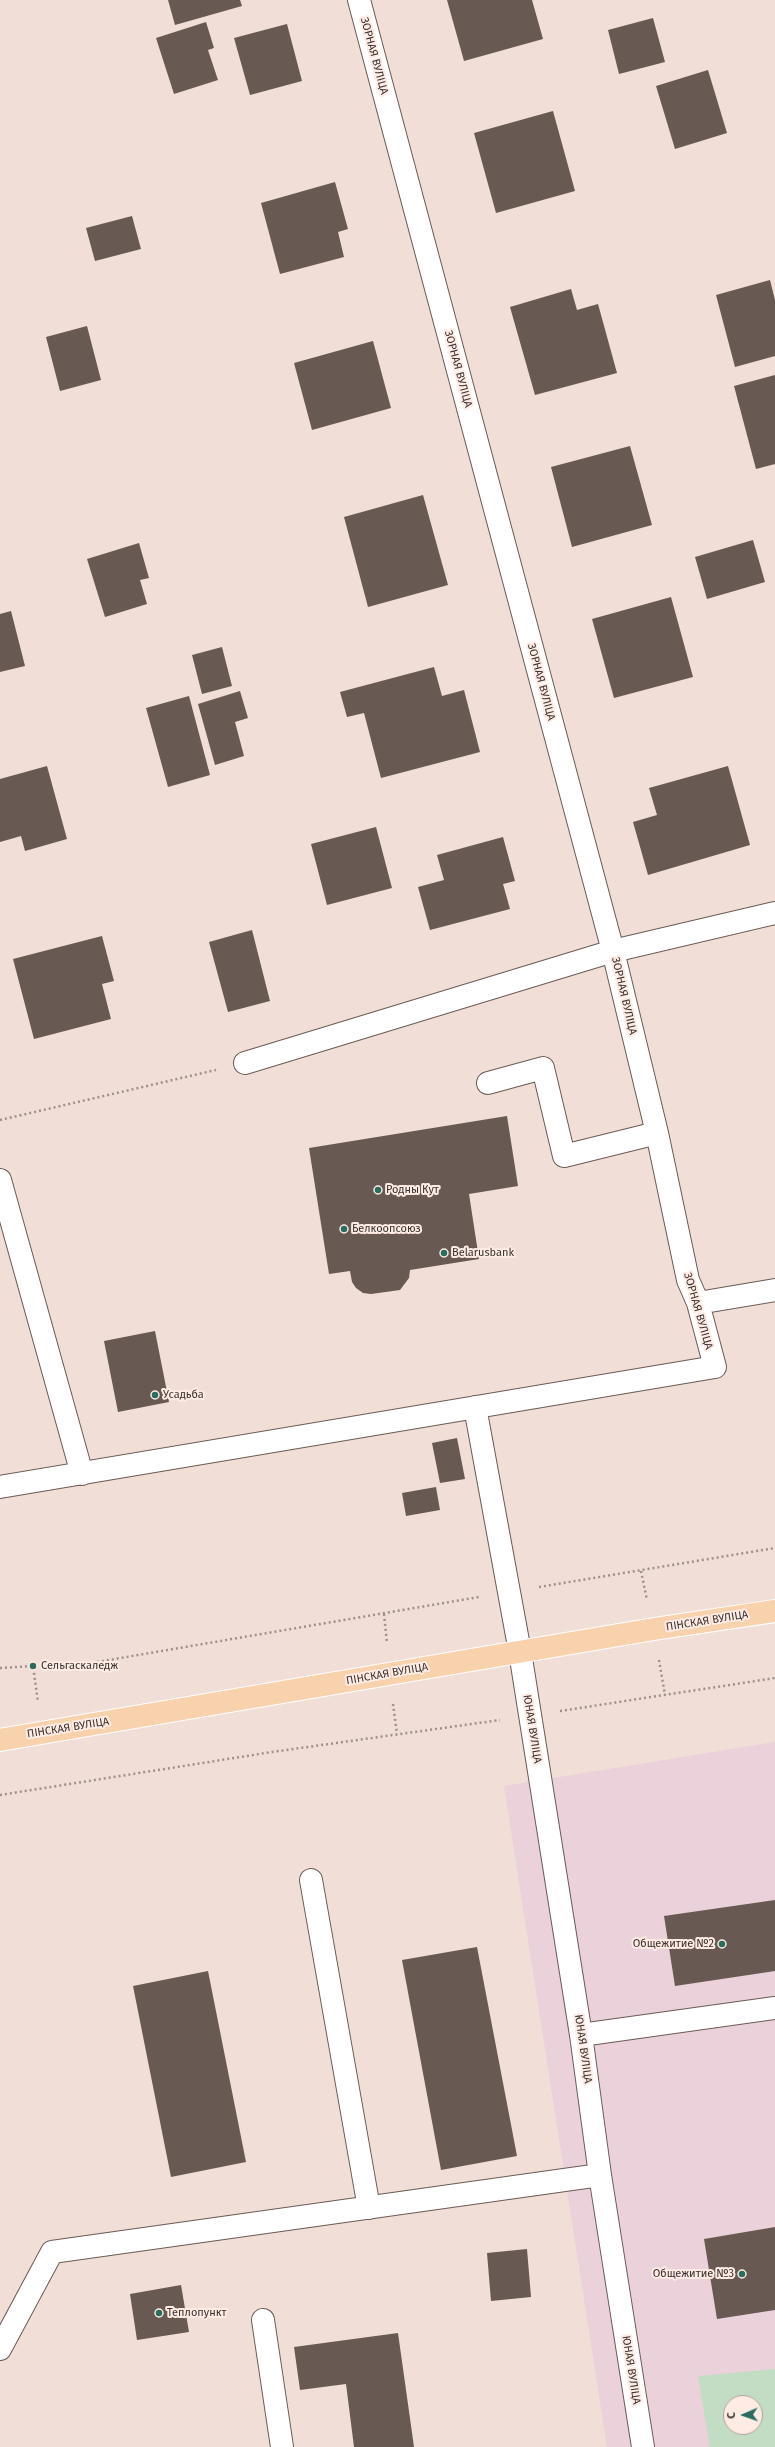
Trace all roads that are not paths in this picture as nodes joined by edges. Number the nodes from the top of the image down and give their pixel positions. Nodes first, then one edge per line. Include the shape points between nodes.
1 (359, 0) edge
2 (775, 912) edge
3 (613, 951) junction
4 (245, 1063) road end
5 (488, 1083) dead end
6 (657, 1133) junction
7 (0, 1180) edge
8 (775, 1290) edge
9 (698, 1303) junction
10 (475, 1408) junction
11 (82, 1474) junction
12 (0, 1487) edge
13 (775, 1611) edge
14 (520, 1652) junction
15 (0, 1740) edge
16 (312, 1880) dead end
17 (775, 2008) edge
18 (581, 2035) junction
19 (600, 2175) junction
20 (368, 2208) junction
21 (263, 2320) dead end
22 (0, 2349) edge
23 (282, 2447) edge
24 (643, 2447) edge

1 - 3 street, ЗОРНАЯ ВУЛІЦА
2 - 3 street
3 - 4 street
3 - 6 street, ЗОРНАЯ ВУЛІЦА
5 - 6 street via 542,1068 564,1156
6 - 9 street, ЗОРНАЯ ВУЛІЦА via 688,1280
7 - 11 street
8 - 9 street
9 - 10 street, ЗОРНАЯ ВУЛІЦА via 714,1367
10 - 11 street
10 - 14 street, ЮНАЯ ВУЛІЦА
11 - 12 street
13 - 14 main road, ПІНСКАЯ ВУЛІЦА
14 - 15 main road, ПІНСКАЯ ВУЛІЦА
14 - 18 street, ЮНАЯ ВУЛІЦА
16 - 20 street
17 - 18 street
18 - 19 street, ЮНАЯ ВУЛІЦА
19 - 20 street
19 - 24 street, ЮНАЯ ВУЛІЦА
20 - 22 street via 52,2252
21 - 23 street

